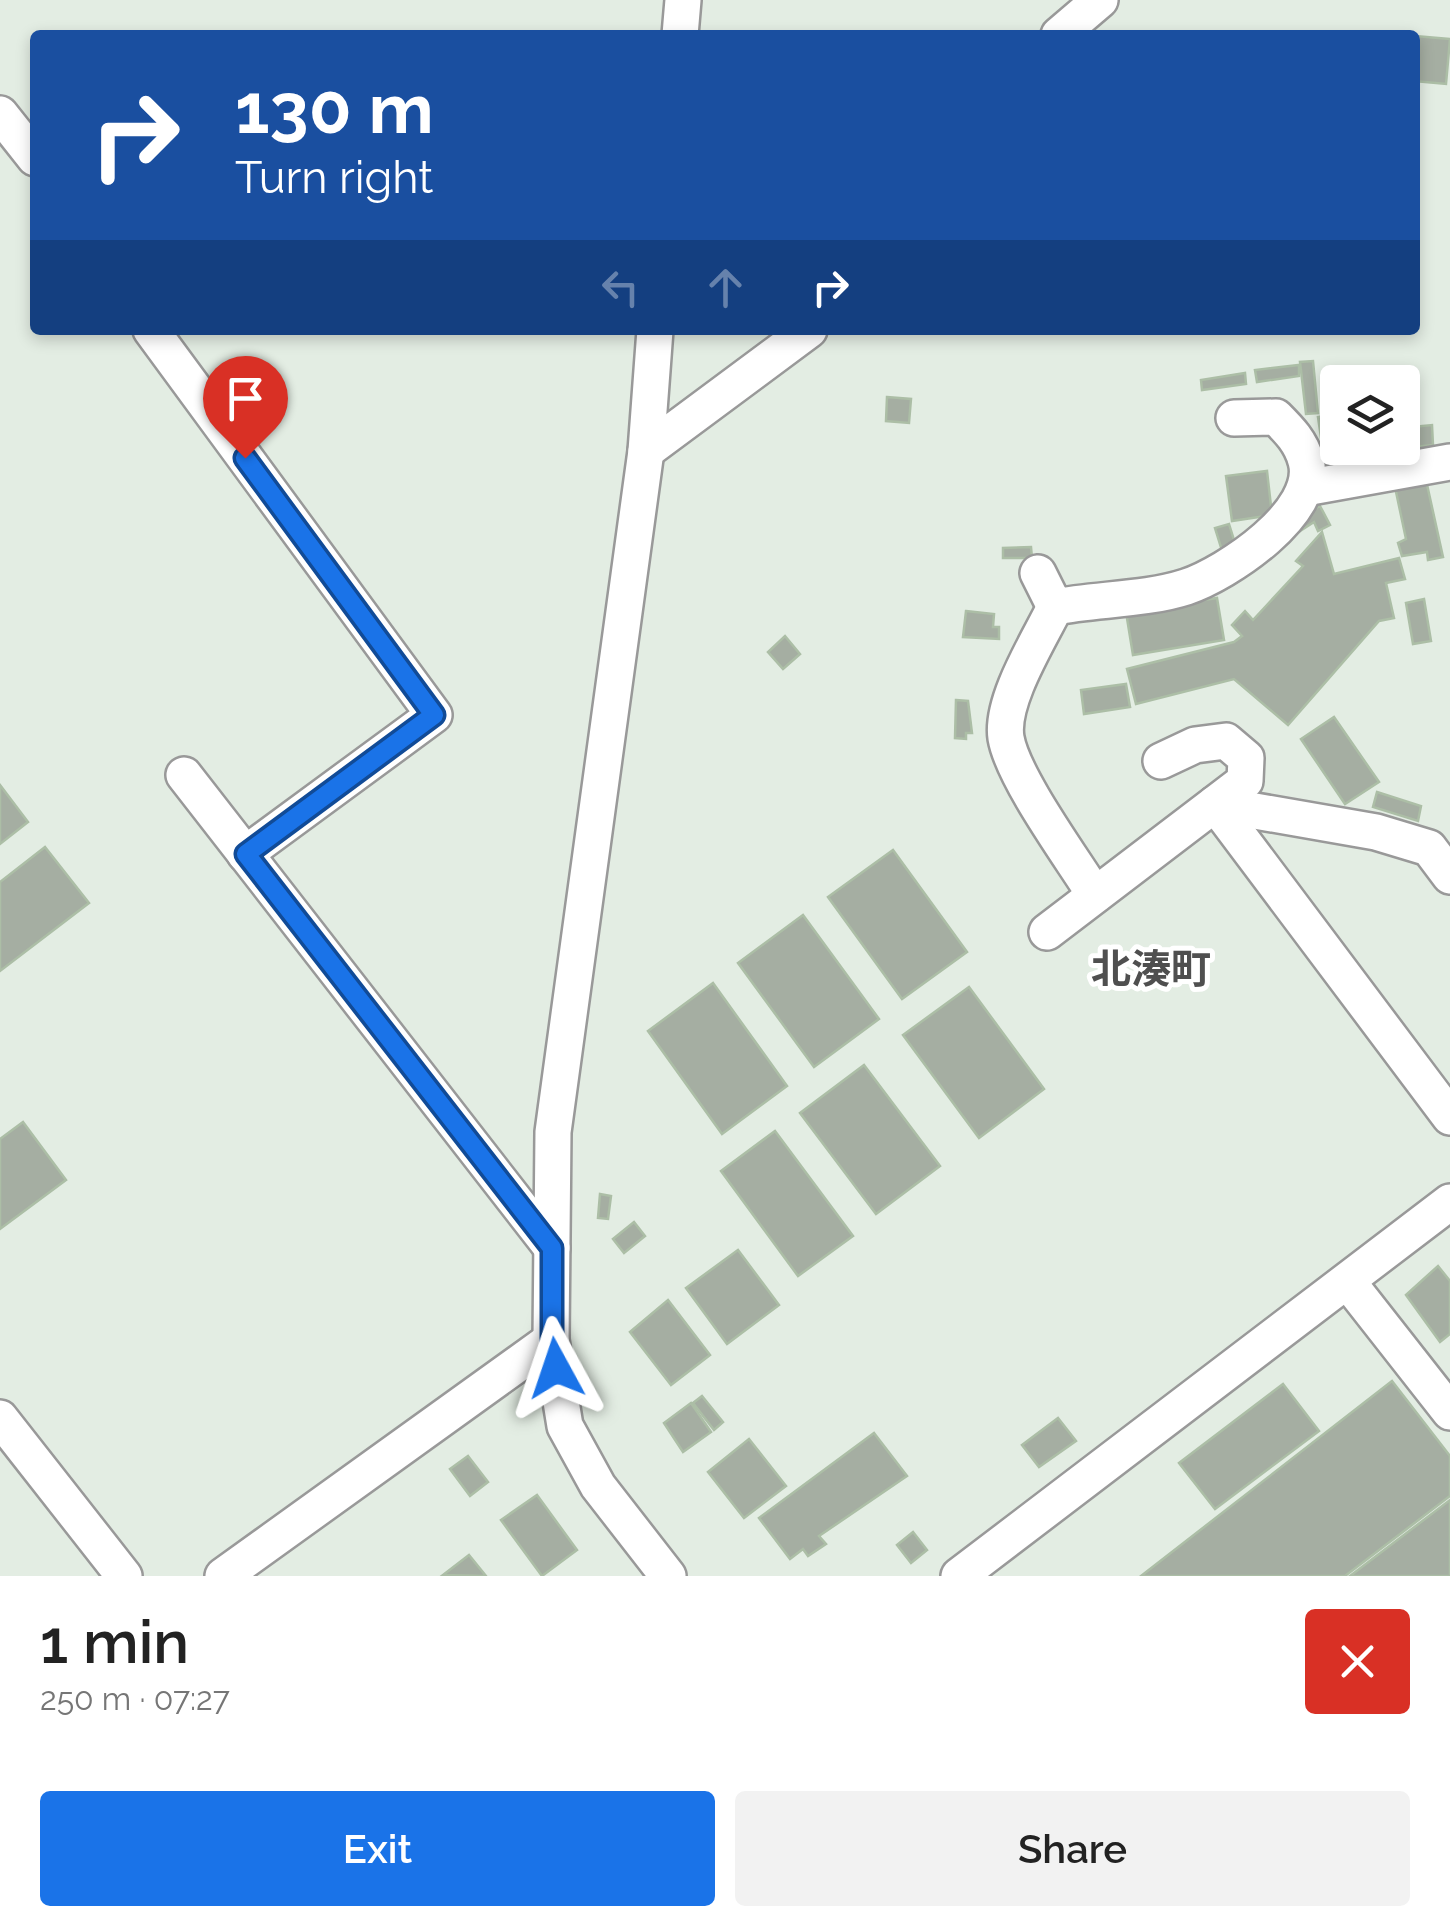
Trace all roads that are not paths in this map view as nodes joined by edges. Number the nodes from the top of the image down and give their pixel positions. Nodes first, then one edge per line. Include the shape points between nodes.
1 (683, 0) edge
2 (1100, 0) edge
3 (680, 30) edge
4 (1065, 30) edge
5 (0, 114) edge
6 (30, 152) edge
7 (155, 335) edge
8 (654, 335) edge
9 (802, 335) edge
10 (1234, 418) dead end
11 (646, 450) junction
12 (1450, 462) edge
13 (1305, 488) junction
14 (1038, 573) dead end
15 (1055, 607) junction
16 (1161, 760) dead end
17 (184, 774) dead end
18 (1215, 804) junction
19 (246, 854) junction
20 (1450, 876) edge
21 (1095, 895) junction
22 (1047, 932) dead end
23 (1450, 1117) edge
24 (1450, 1202) edge
25 (552, 1248) junction
26 (1348, 1282) junction
27 (552, 1340) junction
28 (1450, 1412) edge
29 (0, 1418) edge
30 (124, 1576) edge
31 (223, 1576) edge
32 (668, 1576) edge
33 (959, 1576) edge

1 - 3 street
2 - 4 street
5 - 6 street
7 - 19 street via 434,715
8 - 11 street
9 - 11 street
10 - 13 street via 1276,416 1308,464
11 - 25 street via 553,1132
12 - 13 street
13 - 15 street via 1242,562 1184,588
14 - 15 street
15 - 21 street via 1013,694 1006,737
16 - 18 street via 1226,741 1246,758 1245,781
17 - 19 street
18 - 20 street via 1429,848
18 - 21 street
18 - 23 street
19 - 25 street
21 - 22 street
24 - 26 street
25 - 27 street
26 - 28 street
26 - 33 street
27 - 31 street
27 - 32 street via 565,1426 598,1486
29 - 30 street

